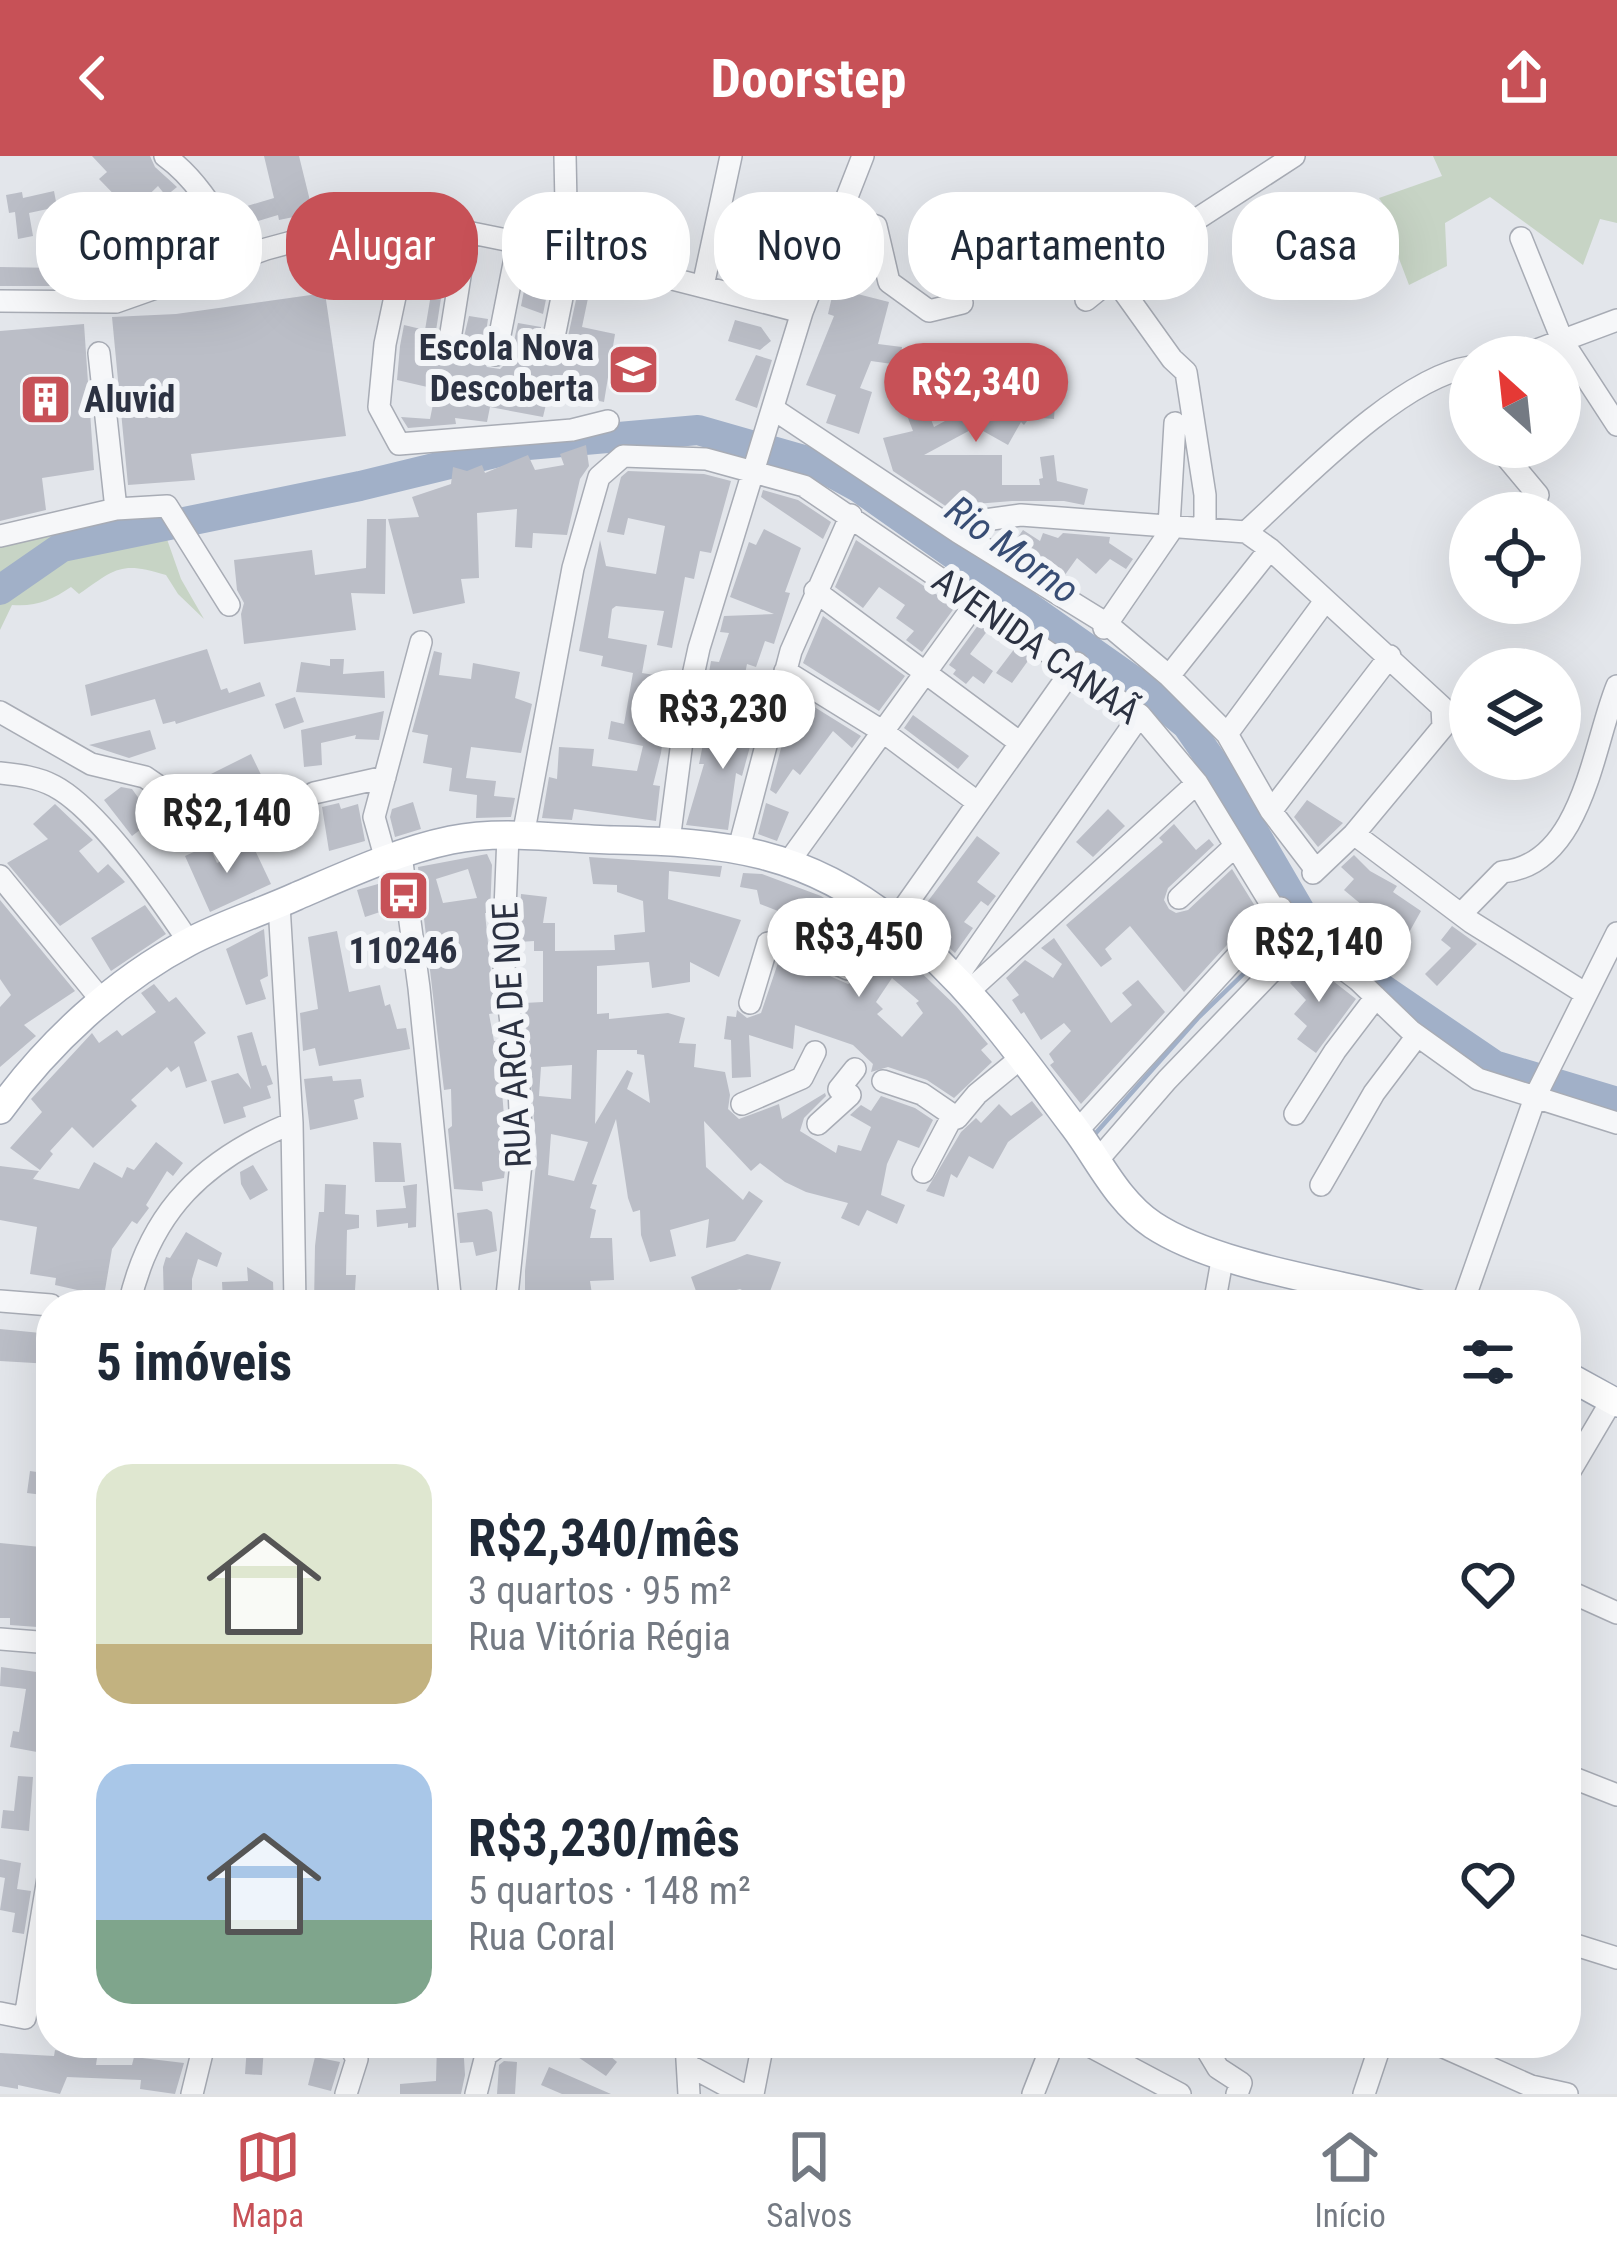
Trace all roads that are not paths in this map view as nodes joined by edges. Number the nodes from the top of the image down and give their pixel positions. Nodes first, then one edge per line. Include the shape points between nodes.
1 (165, 156) edge
2 (565, 156) edge
3 (731, 156) edge
4 (863, 156) edge
5 (1294, 156) edge
6 (202, 192) edge
7 (566, 192) edge
8 (849, 192) edge
9 (1208, 214) edge
10 (1521, 238) dead end
11 (884, 260) edge
12 (690, 283) edge
13 (703, 286) junction
14 (122, 300) edge
15 (395, 300) edge
16 (456, 300) edge
17 (507, 300) edge
18 (561, 300) edge
19 (807, 300) edge
20 (1130, 300) edge
21 (0, 301) edge
22 (962, 303) dead end
23 (802, 312) junction
24 (1617, 320) edge
25 (555, 332) dead end
26 (1561, 336) edge
27 (1576, 336) edge
28 (450, 340) dead end
29 (99, 353) dead end
30 (496, 356) dead end
31 (1581, 369) edge
32 (1449, 374) edge
33 (774, 413) junction
34 (608, 421) dead end
35 (1175, 423) dead end
36 (1617, 425) edge
37 (758, 466) junction
38 (1516, 468) edge
39 (599, 477) joint
40 (1536, 492) edge
41 (116, 509) junction
42 (851, 514) junction
43 (1171, 526) junction
44 (1204, 529) junction
45 (958, 532) junction
46 (1246, 532) junction
47 (0, 536) edge
48 (1270, 548) junction
49 (815, 591) junction
50 (1325, 601) junction
51 (975, 604) junction
52 (229, 605) dead end
53 (1105, 626) junction
54 (421, 642) dead end
55 (1390, 656) junction
56 (1075, 666) junction
57 (785, 671) junction
58 (924, 674) junction
59 (1168, 676) junction
60 (1616, 690) edge
61 (0, 712) edge
62 (1140, 715) junction
63 (883, 731) junction
64 (1227, 734) junction
65 (1019, 742) junction
66 (0, 772) edge
67 (385, 777) junction
68 (1197, 783) junction
69 (161, 788) dead end
70 (314, 793) dead end
71 (977, 802) junction
72 (1271, 811) junction
73 (1354, 834) junction
74 (515, 836) junction
75 (669, 841) junction
76 (1235, 846) junction
77 (739, 848) junction
78 (393, 858) junction
79 (790, 860) junction
80 (0, 876) edge
81 (1179, 898) dead end
82 (278, 904) junction
83 (1461, 914) junction
84 (894, 922) junction
85 (1617, 933) edge
86 (189, 942) junction
87 (848, 969) dead end
88 (963, 984) junction
89 (1586, 994) junction
90 (1376, 998) junction
91 (103, 1002) junction
92 (750, 1004) dead end
93 (1417, 1036) junction
94 (815, 1052) dead end
95 (1022, 1058) junction
96 (855, 1069) dead end
97 (883, 1081) dead end
98 (1535, 1097) junction
99 (742, 1104) dead end
100 (0, 1110) edge
101 (1295, 1114) dead end
102 (953, 1115) junction
103 (292, 1123) junction
104 (1617, 1123) edge
105 (818, 1124) dead end
106 (1077, 1131) junction
107 (1096, 1162) junction
108 (923, 1172) dead end
109 (1321, 1185) dead end
110 (1223, 1256) junction
111 (132, 1290) edge
112 (295, 1290) edge
113 (449, 1290) edge
114 (508, 1290) edge
115 (1217, 1290) edge
116 (1360, 1290) edge
117 (1467, 1290) edge
118 (0, 1301) edge
119 (36, 1305) edge
120 (1581, 1383) edge
121 (1615, 1401) edge
122 (1581, 1454) edge
123 (1581, 1597) edge
124 (1617, 1613) edge
125 (0, 1639) edge
126 (36, 1642) edge
127 (1581, 1781) edge
128 (1617, 1795) edge
129 (1581, 1947) edge
130 (36, 1952) edge
131 (1617, 1958) edge
132 (0, 2013) edge
133 (201, 2058) edge
134 (356, 2058) edge
135 (485, 2058) edge
136 (688, 2058) edge
137 (760, 2058) edge
138 (1048, 2058) edge
139 (1112, 2058) edge
140 (1212, 2058) edge
141 (1376, 2058) edge
142 (1470, 2058) edge
143 (689, 2066) junction
144 (192, 2094) edge
145 (346, 2094) edge
146 (476, 2094) edge
147 (689, 2094) edge
148 (742, 2094) edge
149 (753, 2094) edge
150 (1033, 2094) edge
151 (1180, 2094) edge
152 (1237, 2094) edge
153 (1364, 2094) edge
154 (1567, 2094) edge

1 - 6 street
2 - 7 street
3 - 13 street
4 - 8 street
5 - 9 street
10 - 26 street
11 - 22 street via 889,282 928,311
12 - 13 street
13 - 23 street
14 - 21 street
15 - 34 street via 379,407 399,444
16 - 28 street
17 - 30 street
18 - 25 street
19 - 23 street
20 - 44 street via 1186,372
23 - 33 street
24 - 27 street
29 - 41 street
31 - 36 street
32 - 46 street via 1426,381
33 - 37 street
33 - 45 street, AVENIDA CANAÃ
35 - 43 street
37 - 39 street, AVENIDA CANAÃ via 638,455 614,461
37 - 42 street, AVENIDA CANAÃ
37 - 75 street via 699,648
38 - 40 street
39 - 74 street, RUA ARCA DE NOE
41 - 47 street
41 - 52 street via 171,510
42 - 49 street
42 - 51 street, AVENIDA CANAÃ
43 - 44 street
43 - 45 street via 1021,515
43 - 53 street
44 - 46 street
45 - 53 street, AVENIDA CANAÃ
46 - 48 street
48 - 50 street
48 - 59 street
49 - 57 street
49 - 58 street
50 - 55 street
50 - 64 street
51 - 56 street, AVENIDA CANAÃ
51 - 58 street
53 - 59 street, AVENIDA CANAÃ
54 - 67 street
55 - 72 street
55 - 73 street via 1442,707 1443,727
56 - 62 street, AVENIDA CANAÃ
56 - 65 street
57 - 63 street
57 - 77 street
58 - 63 street
58 - 65 street
59 - 64 street, AVENIDA CANAÃ
60 - 83 street via 1557,843 1517,871 1502,872
61 - 69 street via 91,764 145,776
62 - 68 street, AVENIDA CANAÃ
62 - 88 street
63 - 71 street
63 - 79 street
64 - 72 street, AVENIDA CANAÃ
65 - 71 street
66 - 86 street via 29,776 80,803
67 - 70 street
67 - 78 street via 374,817
68 - 76 street, AVENIDA CANAÃ
68 - 88 street
71 - 84 street
72 - 73 street, AVENIDA CANAÃ via 1315,872
73 - 83 street
74 - 75 main road
74 - 78 main road via 452,840
74 - 114 street, RUA ARCA DE NOE via 503,958 523,1154
75 - 77 main road
76 - 81 street
76 - 106 street, AVENIDA CANAÃ via 1279,913
77 - 79 main road
78 - 82 main road
78 - 113 street via 419,988
79 - 84 main road
80 - 91 street
82 - 86 main road
82 - 103 street
83 - 89 street
84 - 88 main road
85 - 89 street
86 - 91 main road
87 - 92 street via 759,939
88 - 95 main road
89 - 98 street
90 - 93 street
90 - 101 street
90 - 107 street via 1300,937
91 - 100 main road
93 - 98 street via 1478,1079
93 - 109 street
94 - 99 street via 802,1078
95 - 102 street
95 - 106 main road
96 - 105 street via 839,1089 850,1095
97 - 102 street
98 - 104 street
98 - 117 street
102 - 108 street
103 - 111 street via 219,1159 187,1190 137,1267
103 - 112 street
106 - 107 main road
107 - 110 main road via 1153,1225
110 - 115 street
110 - 116 main road
118 - 119 street
120 - 121 main road
121 - 122 street
123 - 124 street
125 - 126 street
127 - 128 street
129 - 131 street
130 - 132 street via 25,2018
133 - 144 street
134 - 145 street
135 - 146 street
136 - 143 street
137 - 149 street
138 - 150 street
139 - 151 street
140 - 152 street via 1240,2083
141 - 153 street
142 - 154 street
143 - 147 street
143 - 148 street

